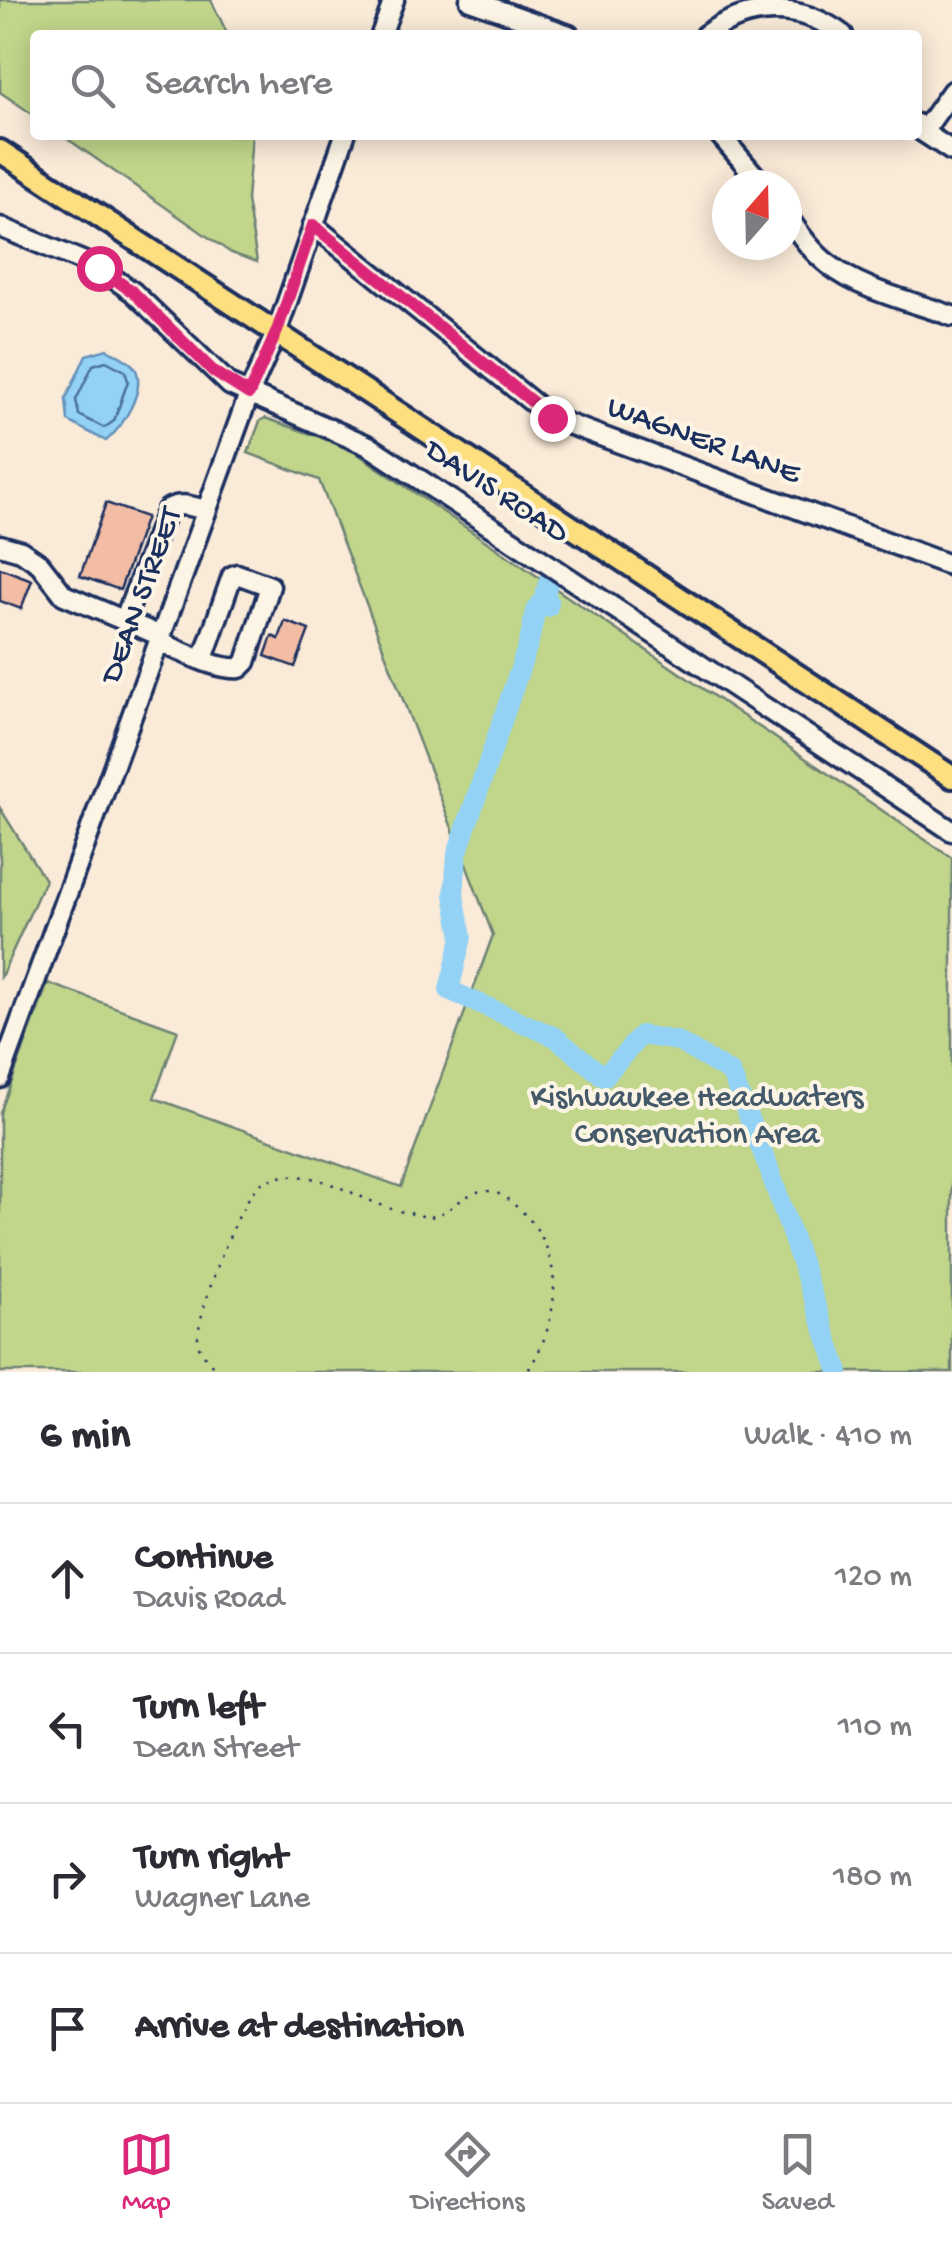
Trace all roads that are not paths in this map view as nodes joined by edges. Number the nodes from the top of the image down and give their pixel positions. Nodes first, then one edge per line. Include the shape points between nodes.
1 (394, 0) edge
2 (470, 0) edge
3 (527, 9) edge
4 (383, 30) edge
5 (561, 30) edge
6 (713, 30) edge
7 (836, 30) edge
8 (952, 91) edge
9 (922, 126) edge
10 (922, 129) edge
11 (344, 140) edge
12 (724, 140) edge
13 (952, 150) edge
14 (0, 151) edge
15 (750, 170) edge
16 (313, 225) junction
17 (0, 227) edge
18 (802, 236) edge
19 (952, 316) edge
20 (277, 331) junction
21 (249, 394) junction
22 (206, 510) junction
23 (0, 545) edge
24 (952, 566) edge
25 (124, 621) junction
26 (160, 639) junction
27 (203, 659) junction
28 (952, 778) edge
29 (952, 831) edge
30 (0, 1078) edge

1 - 4 street
2 - 3 street
3 - 5 street
6 - 7 street via 742,14 769,10
8 - 9 street
10 - 13 street
11 - 16 street, DEAN STREET
12 - 15 street
14 - 20 main road
16 - 20 street, DEAN STREET
16 - 24 street, WAGNER LANE via 552,418
17 - 21 street, DAVIS ROAD via 99,268 133,292 214,372
18 - 19 street via 855,282
20 - 21 street, DEAN STREET
20 - 28 main road
21 - 22 street, DEAN STREET
21 - 29 street, DAVIS ROAD via 369,446
22 - 25 street via 167,510
22 - 26 street, DEAN STREET
23 - 25 street via 40,564 64,595
25 - 26 street
26 - 27 street
26 - 30 street, DEAN STREET
27 - 27 street via 229,669 246,662 270,586 232,576

